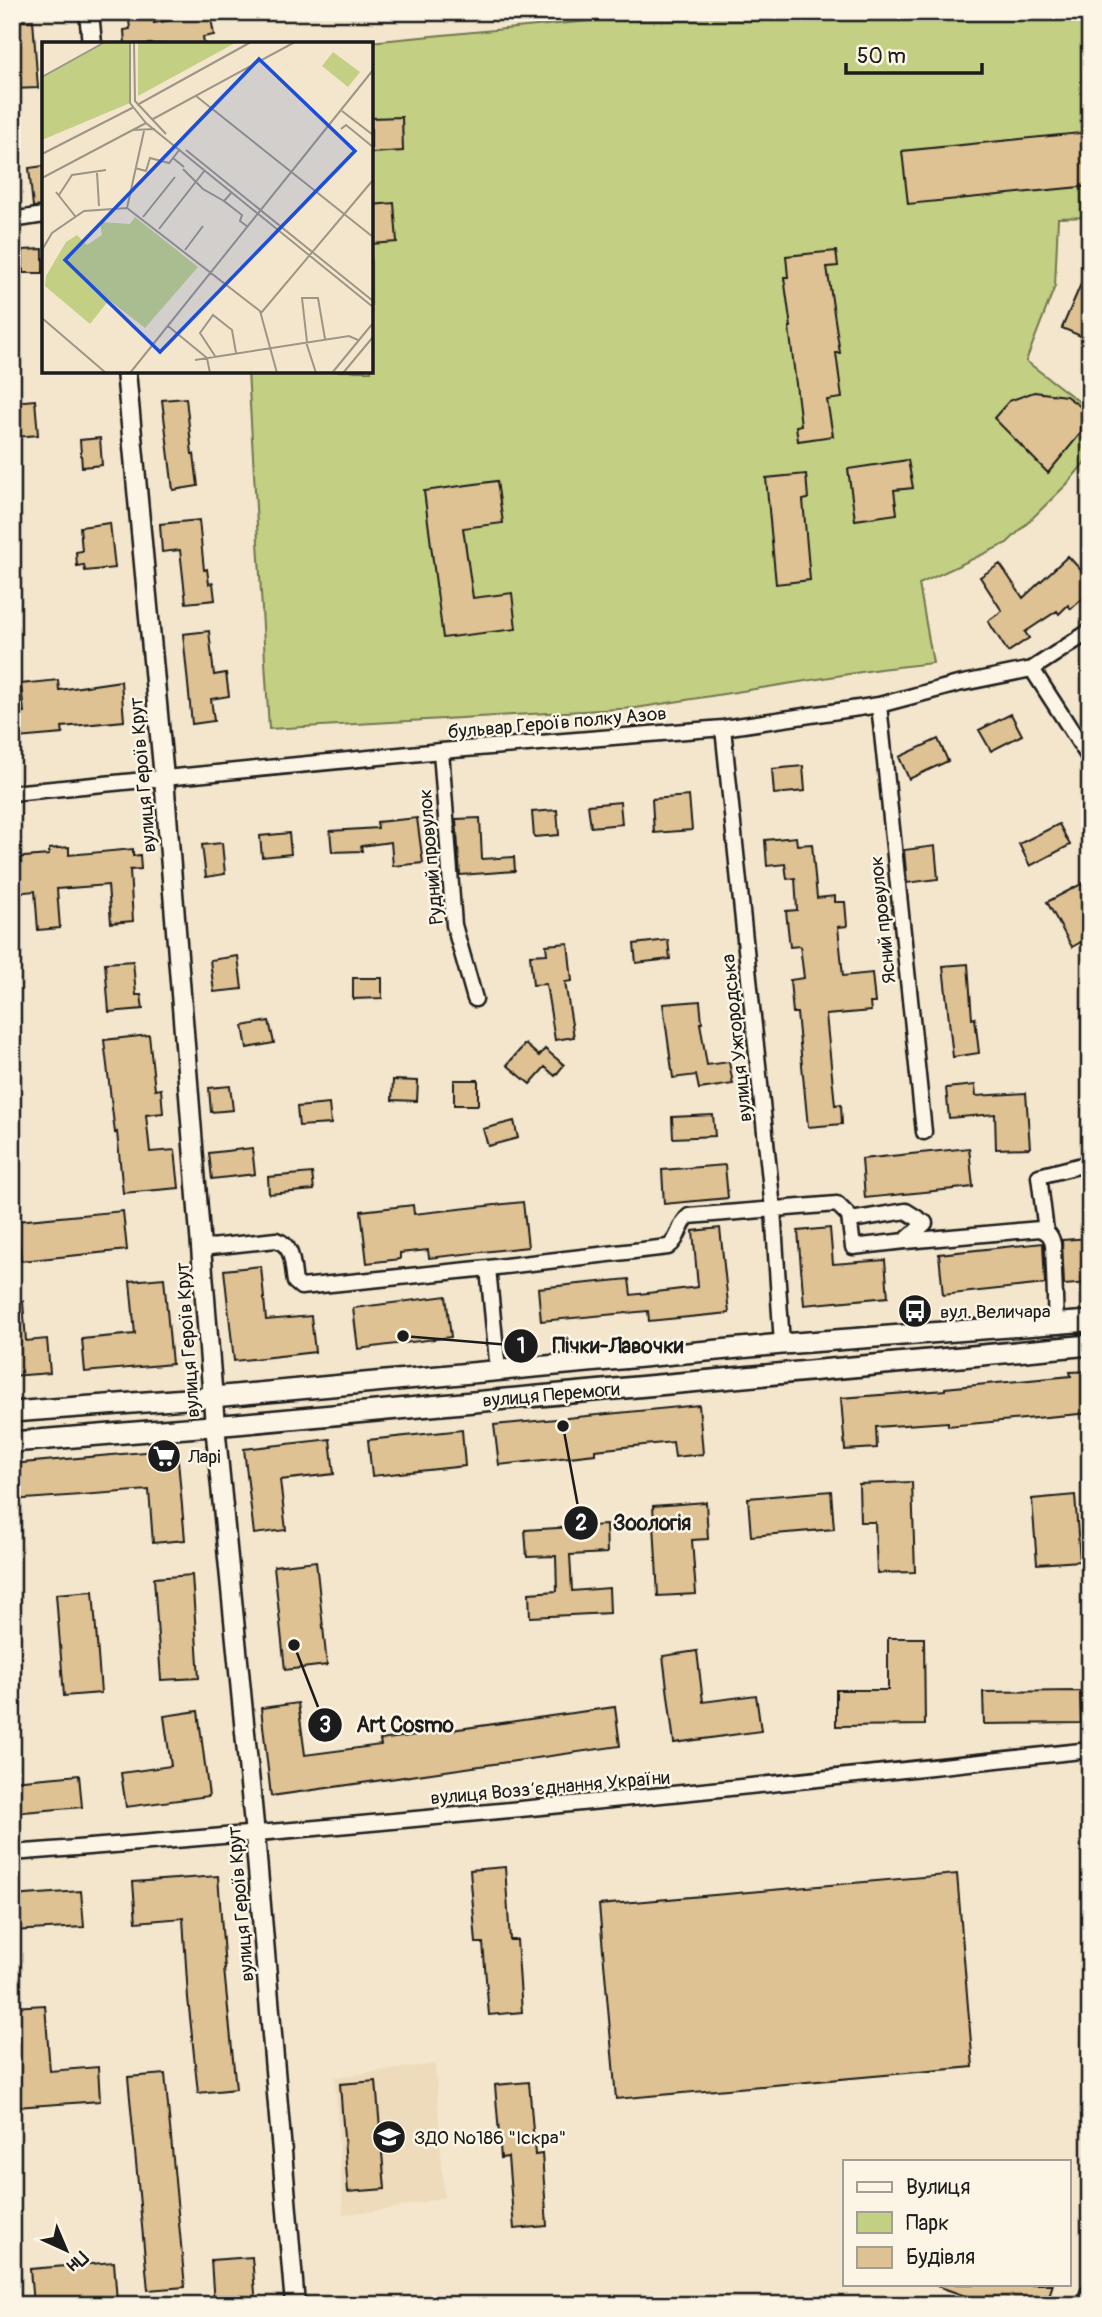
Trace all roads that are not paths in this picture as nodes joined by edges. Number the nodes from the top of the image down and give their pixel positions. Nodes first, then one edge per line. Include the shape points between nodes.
1 (89, 12) edge
2 (92, 42) edge
3 (42, 215) edge
4 (12, 220) edge
5 (126, 373) edge
6 (1090, 631) edge
7 (1032, 670) junction
8 (879, 705) junction
9 (723, 728) junction
10 (441, 751) junction
11 (1090, 759) edge
12 (164, 778) junction
13 (12, 793) edge
14 (475, 999) dead end
15 (924, 1132) dead end
16 (1090, 1163) edge
17 (773, 1209) junction
18 (850, 1220) junction
19 (1046, 1231) junction
20 (905, 1241) junction
21 (201, 1248) junction
22 (488, 1268) junction
23 (1090, 1321) edge
24 (1056, 1324) junction
25 (782, 1344) junction
26 (1090, 1345) edge
27 (498, 1371) junction
28 (213, 1397) junction
29 (12, 1412) edge
30 (215, 1426) junction
31 (12, 1442) edge
32 (1090, 1750) edge
33 (255, 1835) junction
34 (12, 1853) edge
35 (1090, 2294) edge
36 (295, 2305) edge
37 (1086, 2305) edge

1 - 2 street
3 - 4 street
5 - 12 street, вулиця Героїв Крут
6 - 7 street, бульвар Героїв полку Азов
7 - 8 street, бульвар Героїв полку Азов
7 - 11 street
8 - 9 street, бульвар Героїв полку Азов
8 - 15 street, Ясний провулок
9 - 10 street, бульвар Героїв полку Азов
9 - 17 street, вулиця Ужгородська
10 - 12 street, бульвар Героїв полку Азов
10 - 14 street, Рудний провулок via 454,925
12 - 13 street, бульвар Героїв полку Азов
12 - 21 street, вулиця Героїв Крут
16 - 19 street via 1039,1176
17 - 18 street via 837,1203
17 - 22 street via 689,1216 668,1247
17 - 25 street, вулиця Ужгородська
18 - 20 street via 853,1247
18 - 20 street via 906,1211 925,1223
19 - 20 street
19 - 24 street via 1053,1244
21 - 22 street via 283,1242 289,1248 295,1282 301,1287
21 - 28 street, вулиця Героїв Крут
22 - 27 street
23 - 24 main road, вулиця Перемоги
24 - 25 main road, вулиця Перемоги
25 - 27 main road, вулиця Перемоги
26 - 30 main road, вулиця Перемоги
27 - 28 main road, вулиця Перемоги
28 - 29 main road, вулиця Перемоги
28 - 30 street, вулиця Героїв Крут
30 - 31 main road, вулиця Перемоги
30 - 33 street, вулиця Героїв Крут
32 - 33 street, вулиця Воззʼєднання України
33 - 34 street, вулиця Воззʼєднання України
33 - 36 street, вулиця Героїв Крут
35 - 37 street

